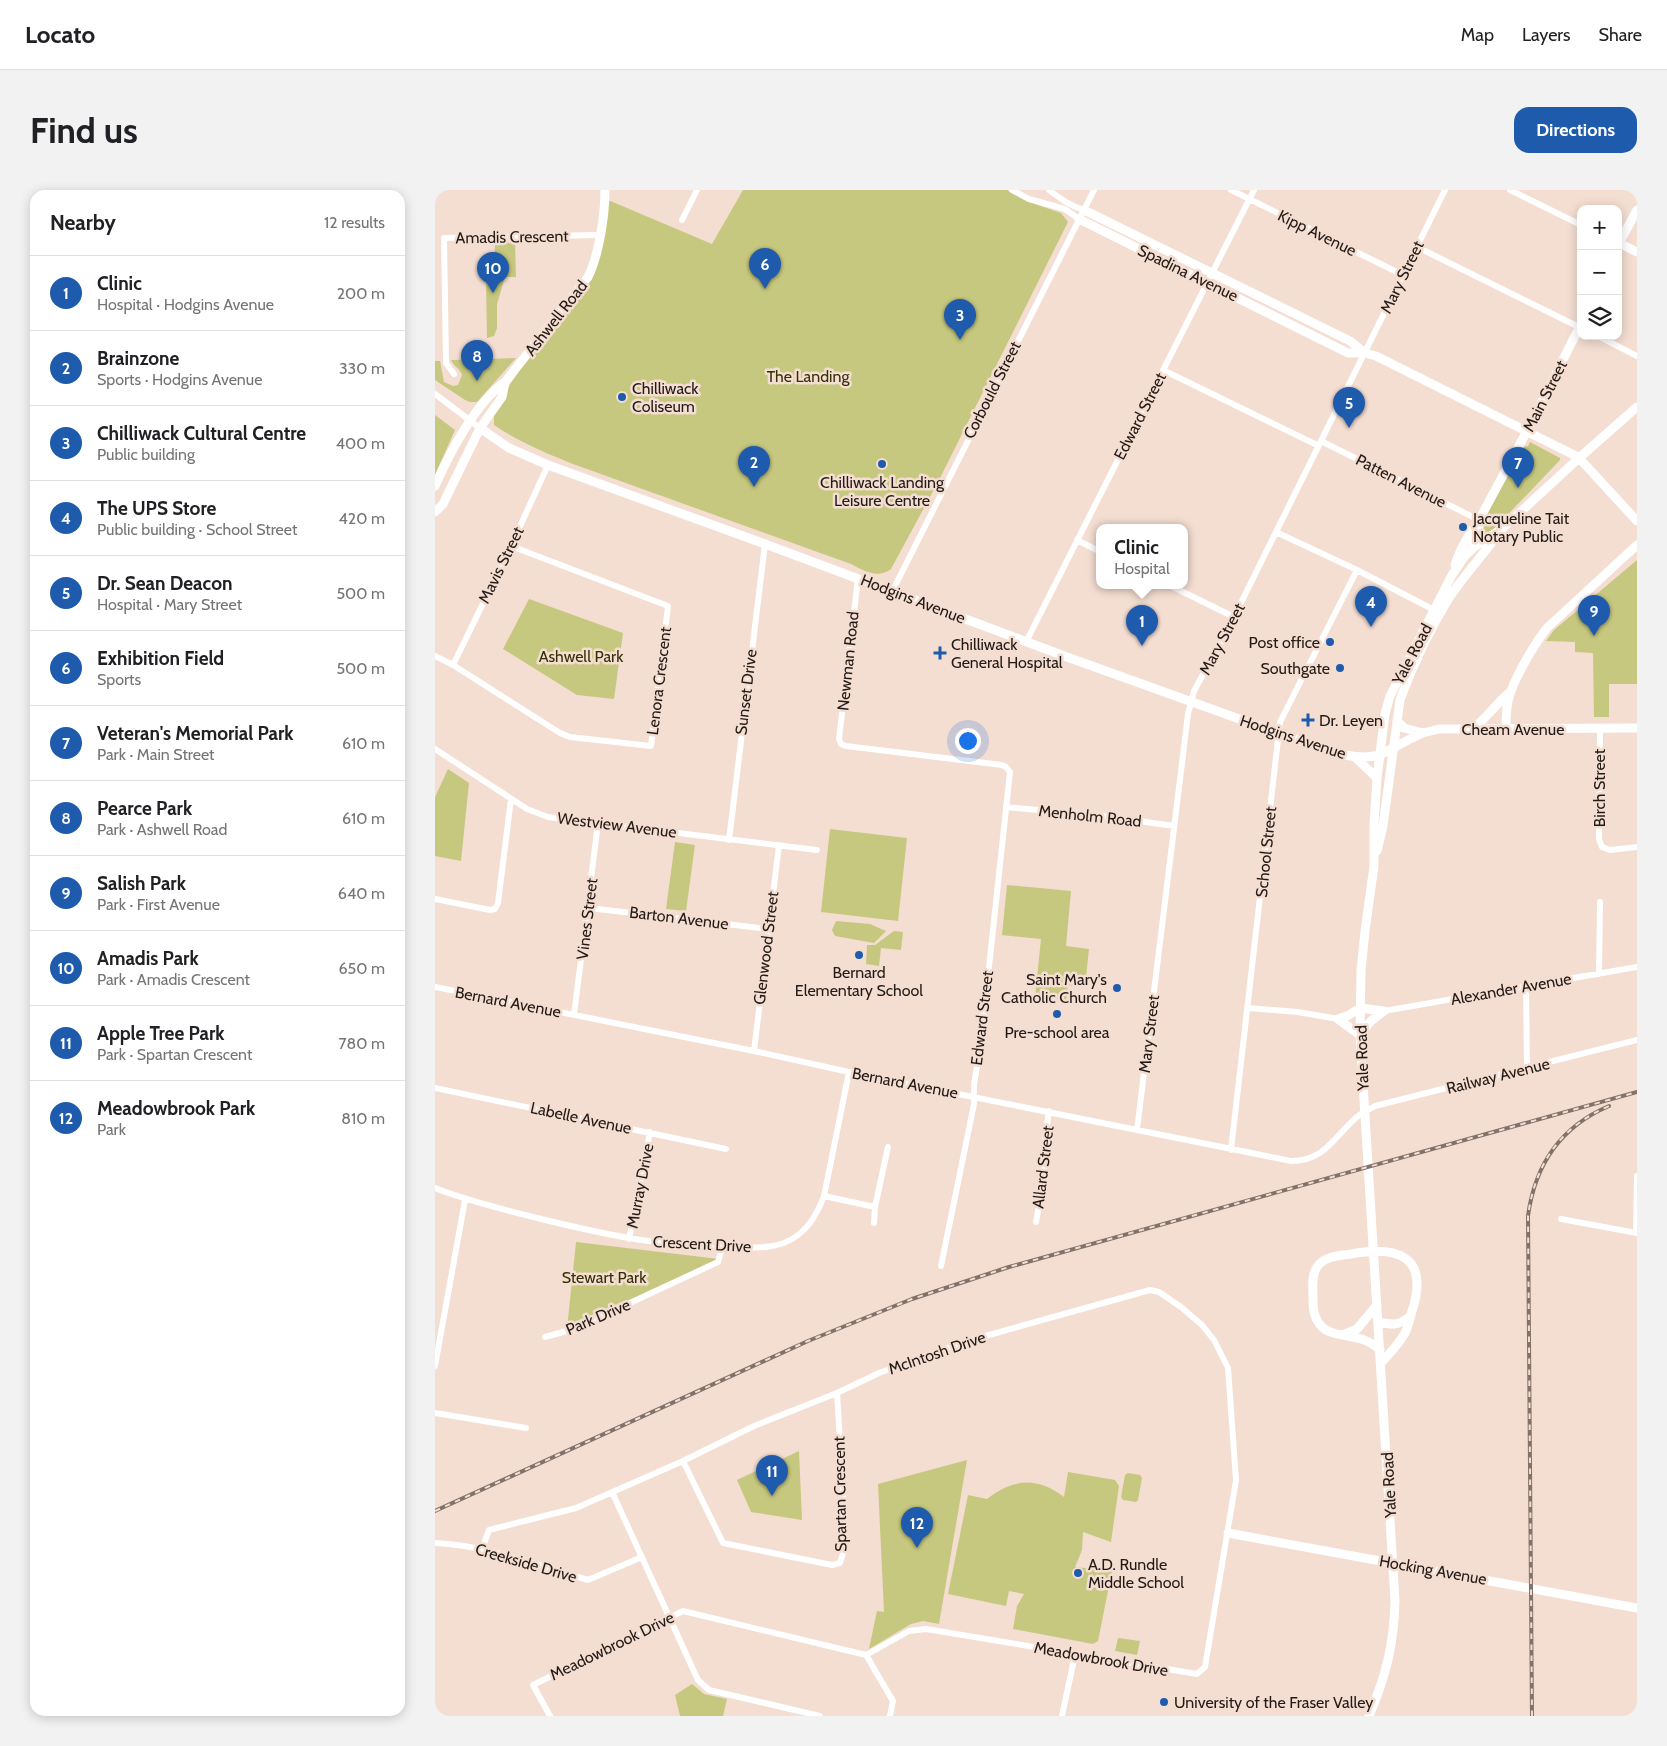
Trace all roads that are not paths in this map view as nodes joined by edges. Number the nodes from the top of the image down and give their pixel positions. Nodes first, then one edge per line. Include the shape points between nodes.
1 (605, 190) edge
2 (697, 190) edge
3 (1012, 190) edge
4 (1049, 190) edge
5 (1094, 190) edge
6 (1231, 190) edge
7 (1254, 190) edge
8 (1445, 190) edge
9 (1510, 190) edge
10 (1249, 199) junction
11 (1084, 210) junction
12 (1637, 210) edge
13 (1079, 219) junction
14 (683, 220) dead end
15 (1577, 223) edge
16 (599, 235) junction
17 (1622, 238) edge
18 (1622, 245) edge
19 (1417, 247) junction
20 (1637, 252) edge
21 (1212, 274) junction
22 (1403, 275) junction
23 (1207, 283) junction
24 (1577, 325) edge
25 (1577, 332) edge
26 (1606, 340) edge
27 (1365, 353) junction
28 (1637, 356) edge
29 (1163, 370) junction
30 (455, 374) dead end
31 (505, 382) junction
32 (435, 394) edge
33 (1637, 408) edge
34 (471, 421) junction
35 (480, 428) junction
36 (1527, 431) junction
37 (1320, 444) junction
38 (1579, 458) junction
39 (548, 465) junction
40 (435, 486) edge
41 (435, 512) edge
42 (1479, 520) junction
43 (1637, 521) edge
44 (1503, 528) junction
45 (1276, 532) junction
46 (1077, 540) junction
47 (765, 544) junction
48 (511, 546) junction
49 (1637, 546) edge
50 (1473, 548) junction
51 (1096, 549) edge
52 (1357, 570) junction
53 (1452, 575) junction
54 (858, 578) junction
55 (1177, 589) edge
56 (892, 592) junction
57 (1449, 598) junction
58 (1438, 612) junction
59 (1234, 617) junction
60 (1026, 642) junction
61 (435, 656) edge
62 (453, 665) junction
63 (1511, 690) junction
64 (1191, 701) junction
65 (1397, 721) junction
66 (1600, 728) junction
67 (1637, 728) edge
68 (1473, 729) junction
69 (1505, 729) junction
70 (1423, 733) junction
71 (1278, 734) junction
72 (1393, 748) junction
73 (435, 749) edge
74 (1381, 755) junction
75 (1355, 757) junction
76 (1008, 769) joint
77 (1377, 778) junction
78 (511, 799) junction
79 (1006, 807) junction
80 (598, 823) junction
81 (1174, 826) junction
82 (729, 840) junction
83 (779, 845) junction
84 (1637, 848) edge
85 (817, 850) dead end
86 (1374, 866) junction
87 (435, 898) edge
88 (1600, 902) dead end
89 (589, 908) junction
90 (769, 929) junction
91 (1637, 967) edge
92 (1599, 974) junction
93 (435, 987) edge
94 (1526, 987) junction
95 (1248, 1008) junction
96 (1360, 1008) junction
97 (1384, 1012) junction
98 (574, 1015) junction
99 (1338, 1019) junction
100 (1360, 1035) junction
101 (1637, 1040) edge
102 (754, 1051) junction
103 (1527, 1069) junction
104 (849, 1072) junction
105 (435, 1088) edge
106 (974, 1096) junction
107 (1049, 1111) junction
108 (1359, 1115) joint
109 (1137, 1130) junction
110 (650, 1132) junction
111 (888, 1147) dead end
112 (726, 1149) dead end
113 (1231, 1150) junction
114 (1637, 1176) edge
115 (435, 1188) edge
116 (824, 1196) junction
117 (465, 1200) junction
118 (875, 1207) junction
119 (1561, 1219) dead end
120 (1036, 1222) dead end
121 (874, 1224) dead end
122 (1637, 1233) edge
123 (629, 1239) junction
124 (722, 1248) junction
125 (941, 1266) dead end
126 (1377, 1305) junction
127 (1410, 1316) junction
128 (1379, 1322) junction
129 (1345, 1334) junction
130 (545, 1336) dead end
131 (1381, 1349) junction
132 (1381, 1363) junction
133 (435, 1366) edge
134 (837, 1393) junction
135 (435, 1413) edge
136 (526, 1428) dead end
137 (683, 1461) junction
138 (612, 1492) junction
139 (1228, 1533) junction
140 (435, 1543) edge
141 (482, 1549) junction
142 (641, 1557) junction
143 (1393, 1564) junction
144 (1637, 1608) edge
145 (670, 1616) junction
146 (866, 1655) junction
147 (1075, 1655) junction
148 (550, 1716) edge
149 (820, 1716) edge
150 (890, 1716) edge
151 (1062, 1716) edge
152 (1369, 1716) edge

1 - 16 street, Ashwell Road
2 - 14 street
3 - 13 street, Spadina Avenue via 1065,210
4 - 11 street, Spadina Avenue via 1063,201
5 - 11 street, Corbould Street
6 - 10 street, Kipp Avenue
7 - 10 street, Edward Street
8 - 19 street, Mary Street
9 - 15 street
10 - 21 street, Edward Street
10 - 22 street, Kipp Avenue
11 - 13 street, Corbould Street
11 - 21 street, Spadina Avenue
12 - 17 street
13 - 23 street, Spadina Avenue
13 - 56 street, Corbould Street
16 - 30 street, Amadis Crescent via 444,238 446,363
16 - 31 street, Ashwell Road via 595,261 588,277
18 - 20 street
19 - 22 street, Mary Street
19 - 24 street
21 - 23 street, Edward Street
21 - 27 street, Spadina Avenue via 1350,341
22 - 27 street, Mary Street
23 - 27 street, Spadina Avenue via 1347,353
23 - 29 street, Edward Street
25 - 36 street, Main Street
26 - 28 street
27 - 36 street, Spadina Avenue
27 - 37 street, Mary Street
29 - 37 street, Patten Avenue
29 - 46 street, Edward Street
31 - 34 street, Ashwell Road via 494,390
31 - 35 street, Ashwell Road via 502,397
32 - 34 street
33 - 38 street, Yale Road
34 - 35 street
34 - 40 street, Ashwell Road
35 - 39 street, Hodgins Avenue via 509,448
35 - 41 street, Ashwell Road via 443,504
36 - 38 street, Spadina Avenue
36 - 42 street, Main Street
37 - 42 street, Patten Avenue
37 - 45 street, Mary Street
38 - 43 street, Spadina Avenue
38 - 44 street, Yale Road
39 - 47 street, Hodgins Avenue
39 - 48 street, Mavis Street
42 - 50 street, Main Street via 1479,533
42 - 53 street, Main Street via 1459,553
44 - 50 street, Yale Road
44 - 57 street, Yale Road
45 - 52 street
45 - 59 street, Mary Street
46 - 51 street
46 - 60 street, Edward Street
47 - 54 street, Hodgins Avenue
47 - 82 street, Sunset Drive
48 - 62 street, Mavis Street
48 - 62 street, Lenora Crescent via 669,606 651,746 560,734
49 - 63 street via 1547,628
50 - 53 street, Yale Road
50 - 57 street, Main Street
52 - 58 street
52 - 71 street, School Street via 1280,722
53 - 58 street, Yale Road
54 - 56 street, Hodgins Avenue
54 - 76 street, Newman Road via 839,738 841,744
55 - 59 street
56 - 60 street, Hodgins Avenue
57 - 58 street, Yale Road
58 - 65 street, Yale Road via 1400,700
58 - 74 street, Yale Road via 1390,696
59 - 64 street, Mary Street
60 - 64 street, Hodgins Avenue
61 - 62 street, Lenora Crescent
63 - 68 street
63 - 69 street
64 - 71 street, Hodgins Avenue
64 - 81 street, Mary Street
65 - 70 street via 1404,728
65 - 72 street, Yale Road
66 - 67 street, Cheam Avenue
66 - 69 street, Cheam Avenue
66 - 84 street, Birch Street via 1599,839 1602,847 1610,850
68 - 69 street, Cheam Avenue
68 - 70 street, Cheam Avenue
70 - 72 street, Cheam Avenue
71 - 75 street, Hodgins Avenue
71 - 95 street, School Street
72 - 74 street, Cheam Avenue
72 - 86 street, Yale Road via 1383,826
73 - 78 street, Westview Avenue
74 - 75 street, Hodgins Avenue
74 - 77 street, Yale Road
75 - 77 street
76 - 79 street, Edward Street
77 - 86 street, Yale Road
78 - 80 street, Westview Avenue via 527,809 549,816
78 - 87 street via 495,909
79 - 81 street, Menholm Road
79 - 106 street, Edward Street
80 - 82 street, Westview Avenue
80 - 89 street, Vines Street
81 - 109 street, Mary Street
82 - 83 street, Westview Avenue
83 - 85 street, Westview Avenue
83 - 90 street, Glenwood Street
86 - 96 street, Yale Road via 1365,931
88 - 92 street
89 - 90 street, Barton Avenue
89 - 98 street, Vines Street
90 - 102 street, Glenwood Street
91 - 92 street, Alexander Avenue
92 - 94 street, Alexander Avenue
93 - 98 street, Bernard Avenue
94 - 97 street, Alexander Avenue
94 - 103 street
95 - 99 street
95 - 113 street, School Street
96 - 97 street
96 - 99 street
96 - 100 street, Yale Road
97 - 100 street
98 - 102 street, Bernard Avenue
99 - 100 street
100 - 126 street, Yale Road
101 - 103 street, Railway Avenue
102 - 104 street, Bernard Avenue
103 - 108 street, Railway Avenue via 1375,1106
104 - 106 street, Bernard Avenue
104 - 116 street, Crescent Drive
105 - 110 street, Labelle Avenue
106 - 107 street, Bernard Avenue
106 - 125 street, Edward Street
107 - 109 street, Bernard Avenue
107 - 120 street, Allard Street via 1043,1154 1044,1177
108 - 113 street, Bernard Avenue via 1327,1149 1305,1160 1291,1161
109 - 113 street, Bernard Avenue
110 - 112 street, Labelle Avenue
110 - 123 street, Murray Drive
111 - 118 street
114 - 122 street
115 - 117 street, Crescent Drive
116 - 118 street
116 - 124 street, Crescent Drive via 807,1227 793,1238 776,1246
117 - 123 street, Crescent Drive
117 - 133 street
118 - 121 street
119 - 122 street
123 - 124 street, Crescent Drive
124 - 130 street, Park Drive via 718,1262 574,1329
126 - 128 street, Yale Road
126 - 129 street via 1357,1329
127 - 128 street via 1393,1325
127 - 129 street via 1418,1280 1414,1268 1405,1258 1395,1252 1378,1251 1324,1259 1312,1280 1314,1313 1321,1326 1335,1334
127 - 132 street via 1405,1334
128 - 131 street, Yale Road
129 - 131 street via 1366,1340
131 - 132 street, Yale Road
132 - 143 street, Yale Road
134 - 137 street, McIntosh Drive via 754,1426
134 - 137 street, Spartan Crescent via 843,1490 843,1553 840,1563 832,1566 723,1544
134 - 139 street, McIntosh Drive via 879,1373 964,1342 1151,1290 1159,1292 1202,1325 1229,1368 1237,1480
135 - 136 street
137 - 138 street, McIntosh Drive
138 - 141 street, McIntosh Drive via 576,1508 489,1530
138 - 142 street
139 - 143 street, Hocking Avenue
139 - 147 street, Meadowbrook Drive via 1205,1667 1197,1674
140 - 141 street, Creekside Drive
141 - 142 street, Creekside Drive via 588,1580
142 - 145 street
143 - 144 street, Hocking Avenue
143 - 152 street, Yale Road via 1395,1601 1391,1650
145 - 146 street, Meadowbrook Drive via 683,1611
145 - 148 street, Meadowbrook Drive via 533,1685
145 - 149 street via 698,1680 709,1690
146 - 147 street, Meadowbrook Drive via 917,1629
146 - 150 street via 893,1701
147 - 151 street

